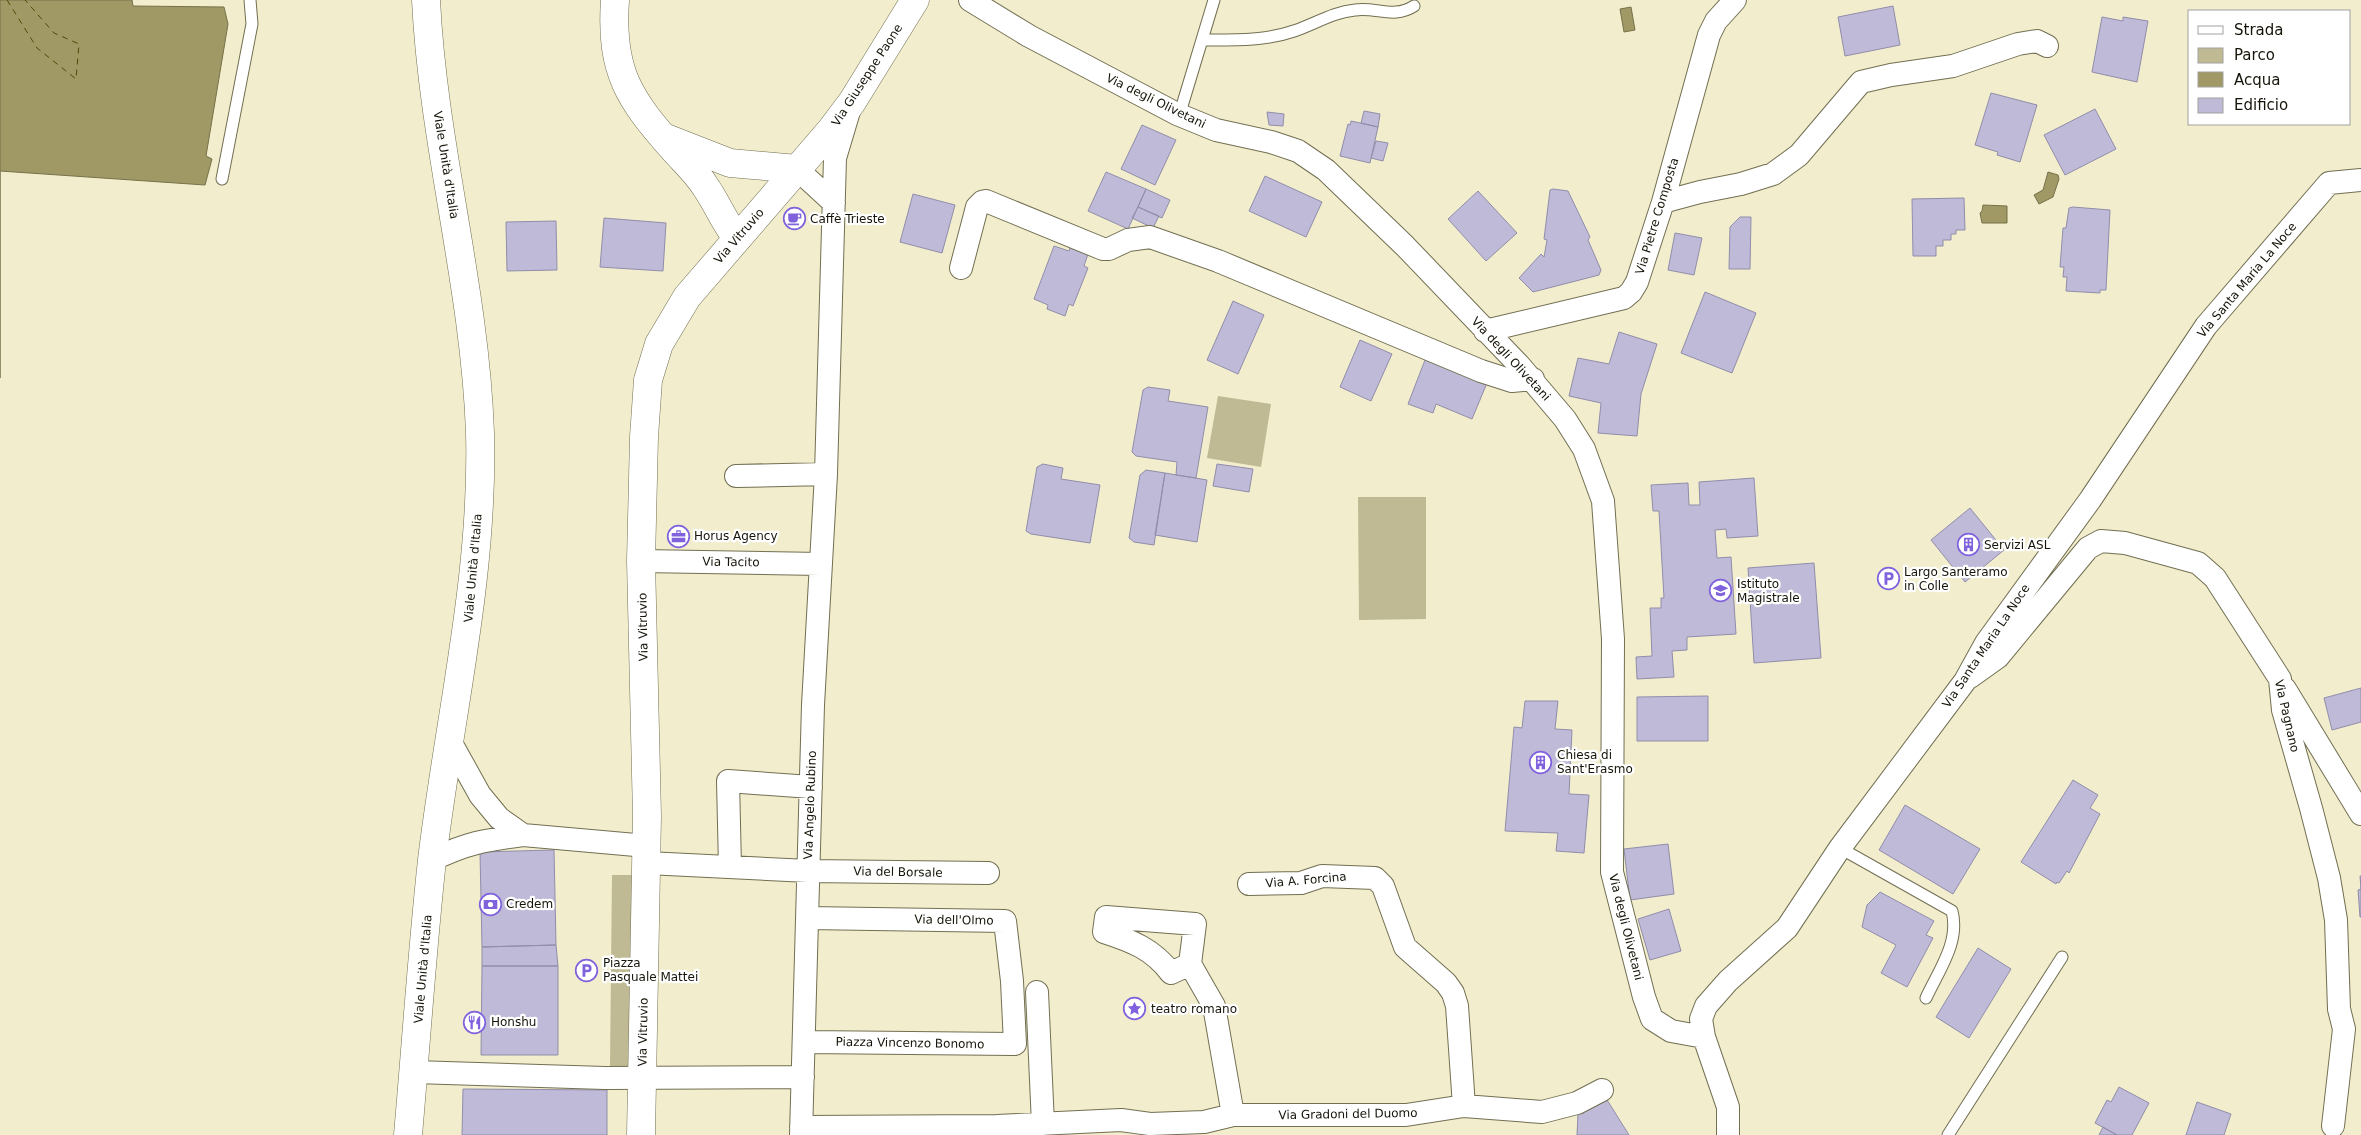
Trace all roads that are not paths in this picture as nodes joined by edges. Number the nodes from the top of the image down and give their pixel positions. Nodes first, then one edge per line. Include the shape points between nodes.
1 (250, 0) edge
2 (426, 0) edge
3 (615, 0) edge
4 (915, 0) edge
5 (970, 0) edge
6 (1214, 0) edge
7 (1735, 0) edge
8 (1414, 6) dead end
9 (1203, 40) junction
10 (2047, 46) dead end
11 (852, 102) junction
12 (1177, 114) junction
13 (663, 137) junction
14 (797, 170) junction
15 (222, 179) dead end
16 (2361, 180) edge
17 (1663, 202) junction
18 (834, 203) junction
19 (737, 238) junction
20 (961, 268) dead end
21 (1485, 331) junction
22 (1532, 379) junction
23 (826, 474) junction
24 (736, 476) dead end
25 (641, 561) junction
26 (821, 564) junction
27 (2280, 679) junction
28 (1965, 681) junction
29 (450, 741) junction
30 (811, 788) junction
31 (2361, 814) edge
32 (523, 835) junction
33 (1840, 848) junction
34 (647, 855) junction
35 (432, 860) junction
36 (730, 867) junction
37 (808, 870) junction
38 (988, 873) dead end
39 (1249, 884) dead end
40 (808, 918) junction
41 (2062, 957) dead end
42 (1190, 964) dead end
43 (1037, 992) dead end
44 (1926, 998) dead end
45 (2352, 1031) edge
46 (1704, 1037) junction
47 (805, 1042) junction
48 (1015, 1044) joint
49 (414, 1072) junction
50 (803, 1077) junction
51 (642, 1078) junction
52 (1602, 1090) dead end
53 (1464, 1106) junction
54 (1233, 1115) junction
55 (1043, 1124) junction
56 (2333, 1126) dead end
57 (1203, 1129) edge
58 (801, 1131) edge
59 (992, 1131) edge
60 (408, 1135) edge
61 (641, 1135) edge
62 (1728, 1135) edge
63 (1948, 1135) edge

1 - 15 lane via 252,24
2 - 29 street, Viale Unità d'Italia via 428,50 471,330 480,433 478,519 469,620
3 - 13 street via 617,64 640,111
4 - 11 street, Via Giuseppe Paone
5 - 12 street, Via degli Olivetani via 1029,36
6 - 9 lane
7 - 17 street, Via Pietre Composta via 1709,34
8 - 9 lane via 1396,14 1357,9 1340,12 1294,31 1261,39
9 - 12 lane
10 - 17 street via 2037,41 2018,44 1953,66 1861,82 1799,155 1773,174
11 - 14 street, Via Giuseppe Paone
11 - 18 street, Via Angelo Rubino via 835,158
12 - 21 street, Via degli Olivetani via 1216,130 1298,151 1326,170 1405,246
13 - 14 street via 730,163
13 - 19 street via 706,186
14 - 18 street
14 - 19 street, Via Vitruvio
16 - 28 street, Via Santa Maria La Noce via 2329,183 2206,326 2090,500 1986,643
17 - 21 street, Via Pietre Composta via 1637,282 1624,298
18 - 23 street, Via Angelo Rubino
19 - 25 street, Via Vitruvio via 686,297 659,344 653,362 648,380 644,437
20 - 22 street via 978,207 986,202 1103,249 1128,240 1150,237 1218,261 1481,371 1512,381
21 - 22 street, Via degli Olivetani
22 - 46 street, Via degli Olivetani via 1584,448 1603,501 1613,639 1612,872 1644,997 1656,1022 1672,1030
23 - 24 street
23 - 26 street, Via Angelo Rubino
25 - 26 street, Via Tacito
25 - 34 street, Via Vitruvio
26 - 30 street, Via Angelo Rubino
27 - 28 street, Via Pagnano via 2215,578 2198,563 2125,543 2101,541 2088,548 1998,656
27 - 31 street
27 - 45 street, Via Pagnano via 2283,710 2329,878 2336,920 2339,1009
28 - 33 street, Via Santa Maria La Noce
29 - 32 street via 480,795 499,818
29 - 35 street, Viale Unità d'Italia
30 - 36 street via 728,781
30 - 37 street, Via Angelo Rubino
32 - 34 street
32 - 35 street via 476,841
33 - 44 lane via 1952,911 1955,925 1953,941
33 - 46 street, Via Santa Maria La Noce via 1787,928 1728,981 1706,1006 1701,1019
34 - 36 street
34 - 51 street, Via Vitruvio
35 - 49 street, Viale Unità d'Italia
36 - 37 street, Via del Borsale
37 - 38 street, Via del Borsale
37 - 40 street, Via Angelo Rubino
39 - 53 street, Via A. Forcina via 1301,883 1322,876 1365,876 1375,878 1383,886 1405,947 1453,993 1457,1006
40 - 47 street, Via Angelo Rubino
40 - 48 street, Via dell'Olmo via 1005,920
41 - 63 lane
42 - 54 street via 1214,1006
43 - 55 street
45 - 56 street, Via Pagnano
46 - 62 street, Via Santa Maria La Noce via 1728,1107
47 - 48 street, Piazza Vincenzo Bonomo
47 - 50 street, Via Angelo Rubino
49 - 51 street
49 - 60 street, Viale Unità d'Italia
50 - 51 street
50 - 58 street, Via Angelo Rubino
51 - 61 street, Via Vitruvio
52 - 53 street, Via Gradoni del Duomo via 1577,1103 1542,1112
53 - 54 street, Via Gradoni del Duomo via 1406,1115
54 - 57 street, Via Gradoni del Duomo
55 - 57 street, Via Gradoni del Duomo via 1121,1120
55 - 59 street, Via Gradoni del Duomo
58 - 59 street, Via Gradoni del Duomo

